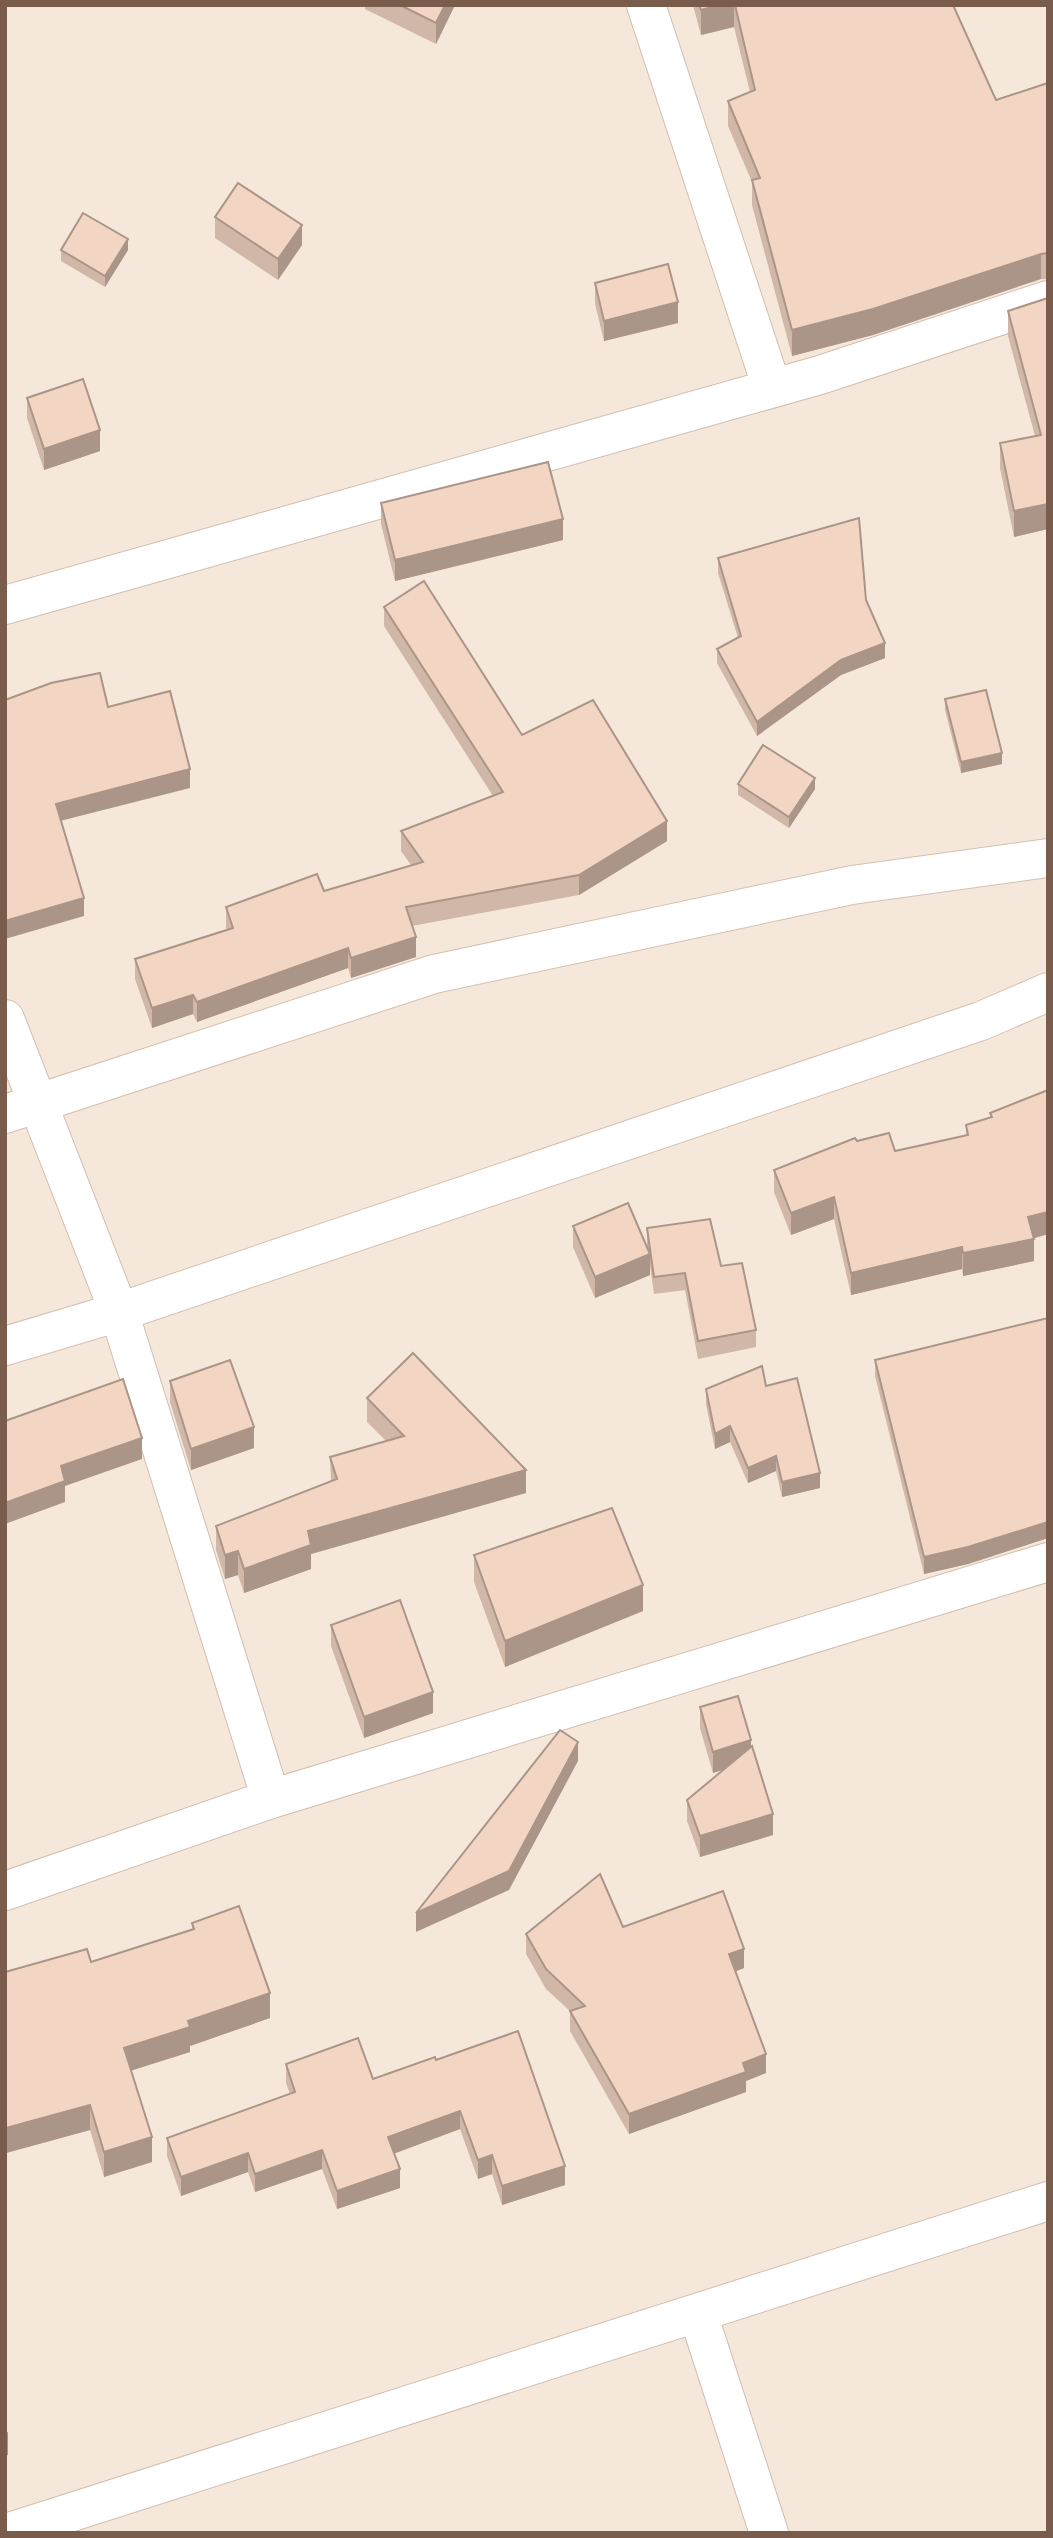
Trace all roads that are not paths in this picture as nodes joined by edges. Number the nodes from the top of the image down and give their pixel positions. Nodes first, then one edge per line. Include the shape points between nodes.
1 (646, 5) edge
2 (1048, 300) edge
3 (772, 388) junction
4 (5, 605) edge
5 (1048, 858) edge
6 (1048, 992) edge
7 (5, 1019) edge
8 (21, 1109) edge
9 (119, 1312) junction
10 (5, 1346) edge
11 (1048, 1562) edge
12 (271, 1799) junction
13 (5, 1891) edge
14 (1048, 2201) edge
15 (698, 2314) junction
16 (6, 2533) edge
17 (769, 2533) edge

1 - 3 street
2 - 3 street
3 - 4 street
5 - 8 street via 852,885 435,974
6 - 9 street via 981,1021
7 - 8 street
8 - 9 street
9 - 10 street
9 - 12 street
11 - 12 street
12 - 13 street
14 - 15 street
15 - 16 street
15 - 17 street

